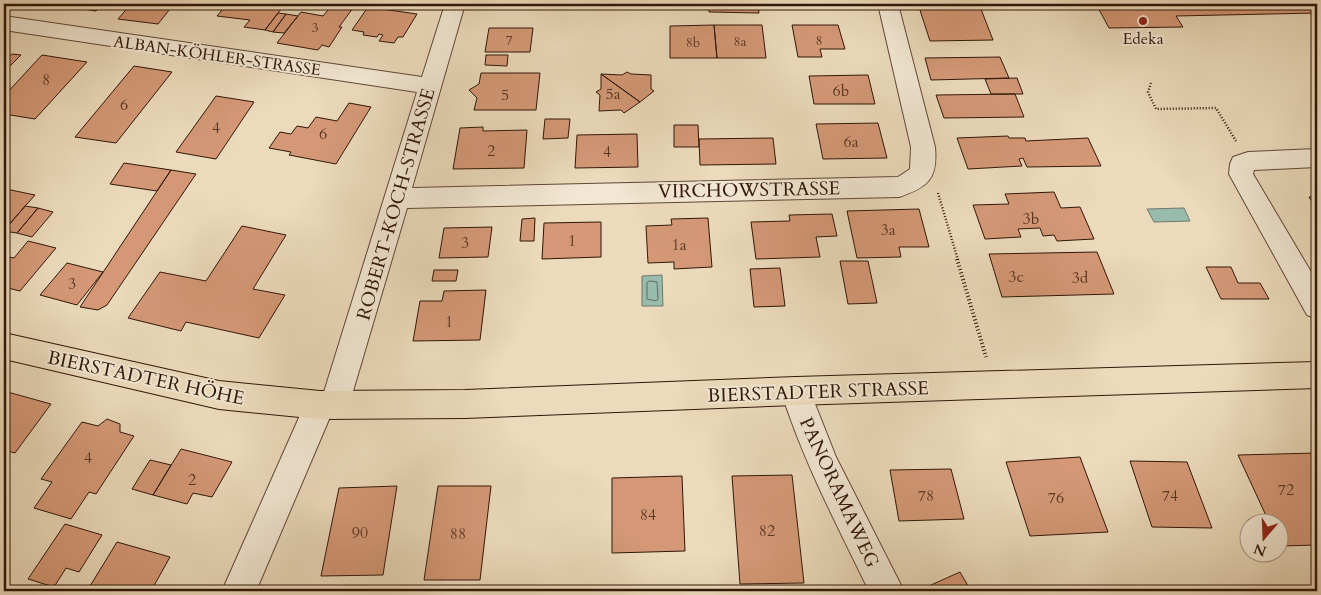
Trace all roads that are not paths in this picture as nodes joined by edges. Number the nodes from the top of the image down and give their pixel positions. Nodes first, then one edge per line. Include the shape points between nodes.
1 (455, 4) edge
2 (888, 4) edge
3 (4, 23) edge
4 (430, 86) junction
5 (1317, 158) edge
6 (397, 198) junction
7 (1317, 307) edge
8 (4, 346) edge
9 (1317, 375) edge
10 (796, 390) junction
11 (327, 405) junction
12 (239, 591) edge
13 (888, 591) edge

1 - 4 street, ROBERT-KOCH-STRASSE
2 - 6 street, VIRCHOWSTRASSE via 925,160 923,172 913,183 899,187
3 - 4 street, ALBAN-KÖHLER-STRASSE
4 - 6 street, ROBERT-KOCH-STRASSE
5 - 7 street via 1248,161 1242,164 1241,170
6 - 11 street, ROBERT-KOCH-STRASSE
8 - 11 main road, BIERSTADTER HÖHE via 219,395
9 - 10 main road, BIERSTADTER STRASSE
10 - 11 main road, BIERSTADTER STRASSE via 465,404
10 - 13 street, PANORAMAWEG via 817,451
11 - 12 street, ROBERT-KOCH-STRASSE

